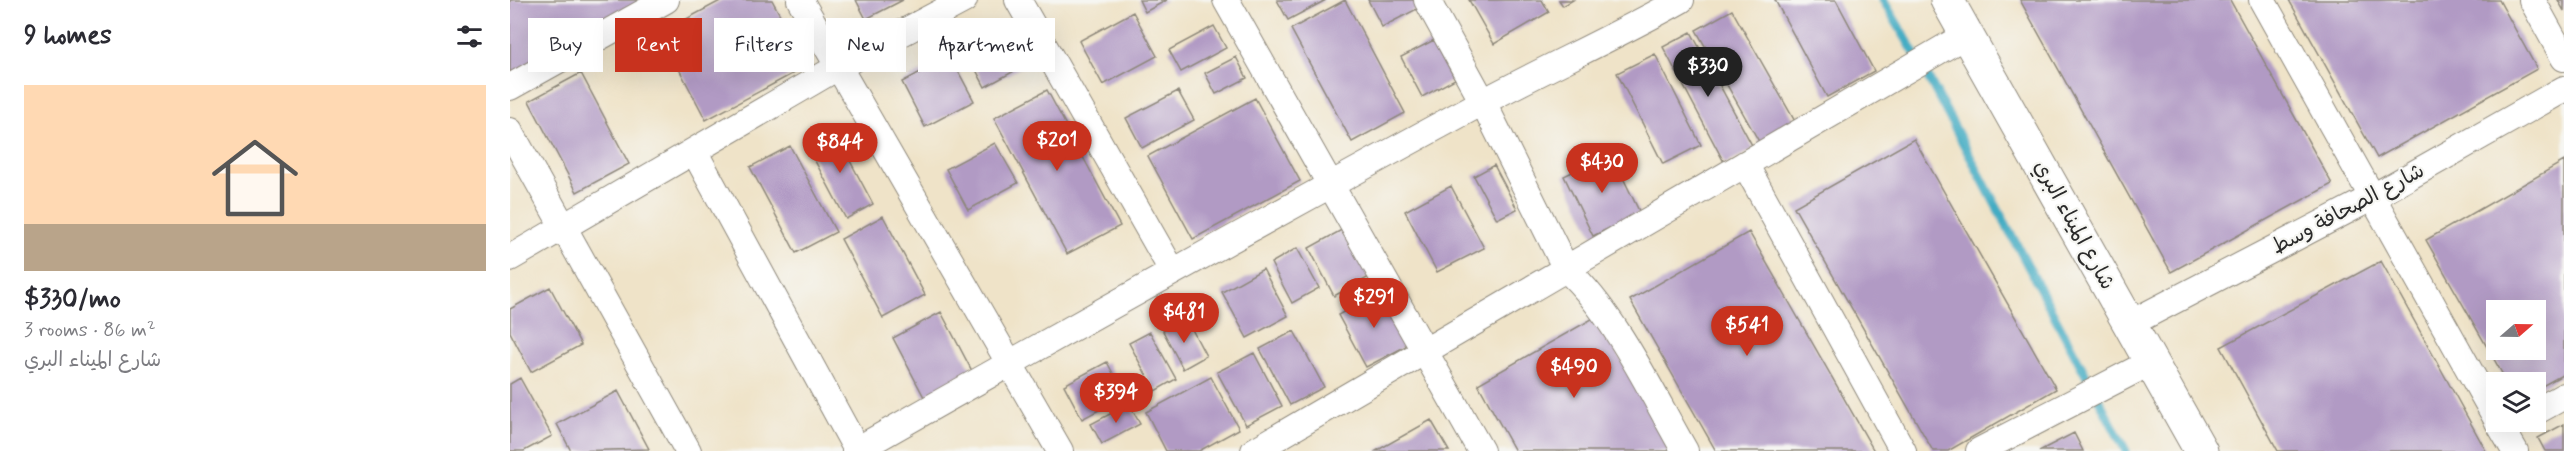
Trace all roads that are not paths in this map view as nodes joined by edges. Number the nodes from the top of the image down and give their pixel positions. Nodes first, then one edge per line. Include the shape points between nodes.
1 (666, 0) edge
2 (800, 0) edge
3 (964, 0) edge
4 (1018, 0) edge
5 (1226, 0) edge
6 (1427, 0) edge
7 (1681, 0) edge
8 (1947, 0) edge
9 (2262, 0) edge
10 (2532, 0) edge
11 (1654, 7) edge
12 (906, 31) edge
13 (1966, 35) junction
14 (826, 46) edge
15 (2564, 58) edge
16 (829, 72) edge
17 (841, 72) edge
18 (510, 87) edge
19 (2564, 89) edge
20 (1483, 102) junction
21 (510, 131) edge
22 (694, 151) junction
23 (1745, 164) junction
24 (1330, 184) junction
25 (2373, 197) junction
26 (564, 228) junction
27 (510, 258) edge
28 (1566, 269) junction
29 (1173, 272) junction
30 (2129, 324) junction
31 (1426, 351) junction
32 (2151, 362) junction
33 (1010, 363) junction
34 (2486, 393) edge
35 (2564, 396) edge
36 (2546, 406) edge
37 (1266, 448) edge
38 (856, 450) edge
39 (688, 451) edge
40 (1060, 451) edge
41 (1481, 451) edge
42 (1685, 451) edge
43 (1903, 451) edge
44 (1979, 451) edge
45 (2201, 451) edge

1 - 18 street
2 - 14 street
3 - 12 street
4 - 29 street
5 - 24 street
6 - 20 street
7 - 11 street
8 - 13 highway, شارع الميناء البري
9 - 25 street
10 - 15 street
11 - 20 street
13 - 23 street
13 - 30 highway, شارع الميناء البري
16 - 22 street
17 - 33 street
19 - 25 street, شارع الصحافة وسط
20 - 24 street
20 - 28 street
21 - 26 street
22 - 26 street
22 - 38 street
23 - 28 street
23 - 43 street
24 - 29 street
24 - 31 street
25 - 30 street, شارع الصحافة وسط
25 - 34 street
26 - 27 street
26 - 39 street
28 - 31 street
28 - 42 street via 1585,286 1606,315
29 - 33 street
30 - 32 highway, شارع الميناء البري
31 - 37 street
31 - 41 street
32 - 44 street
32 - 45 highway, شارع الميناء البري
33 - 38 street
33 - 40 street
35 - 36 street

